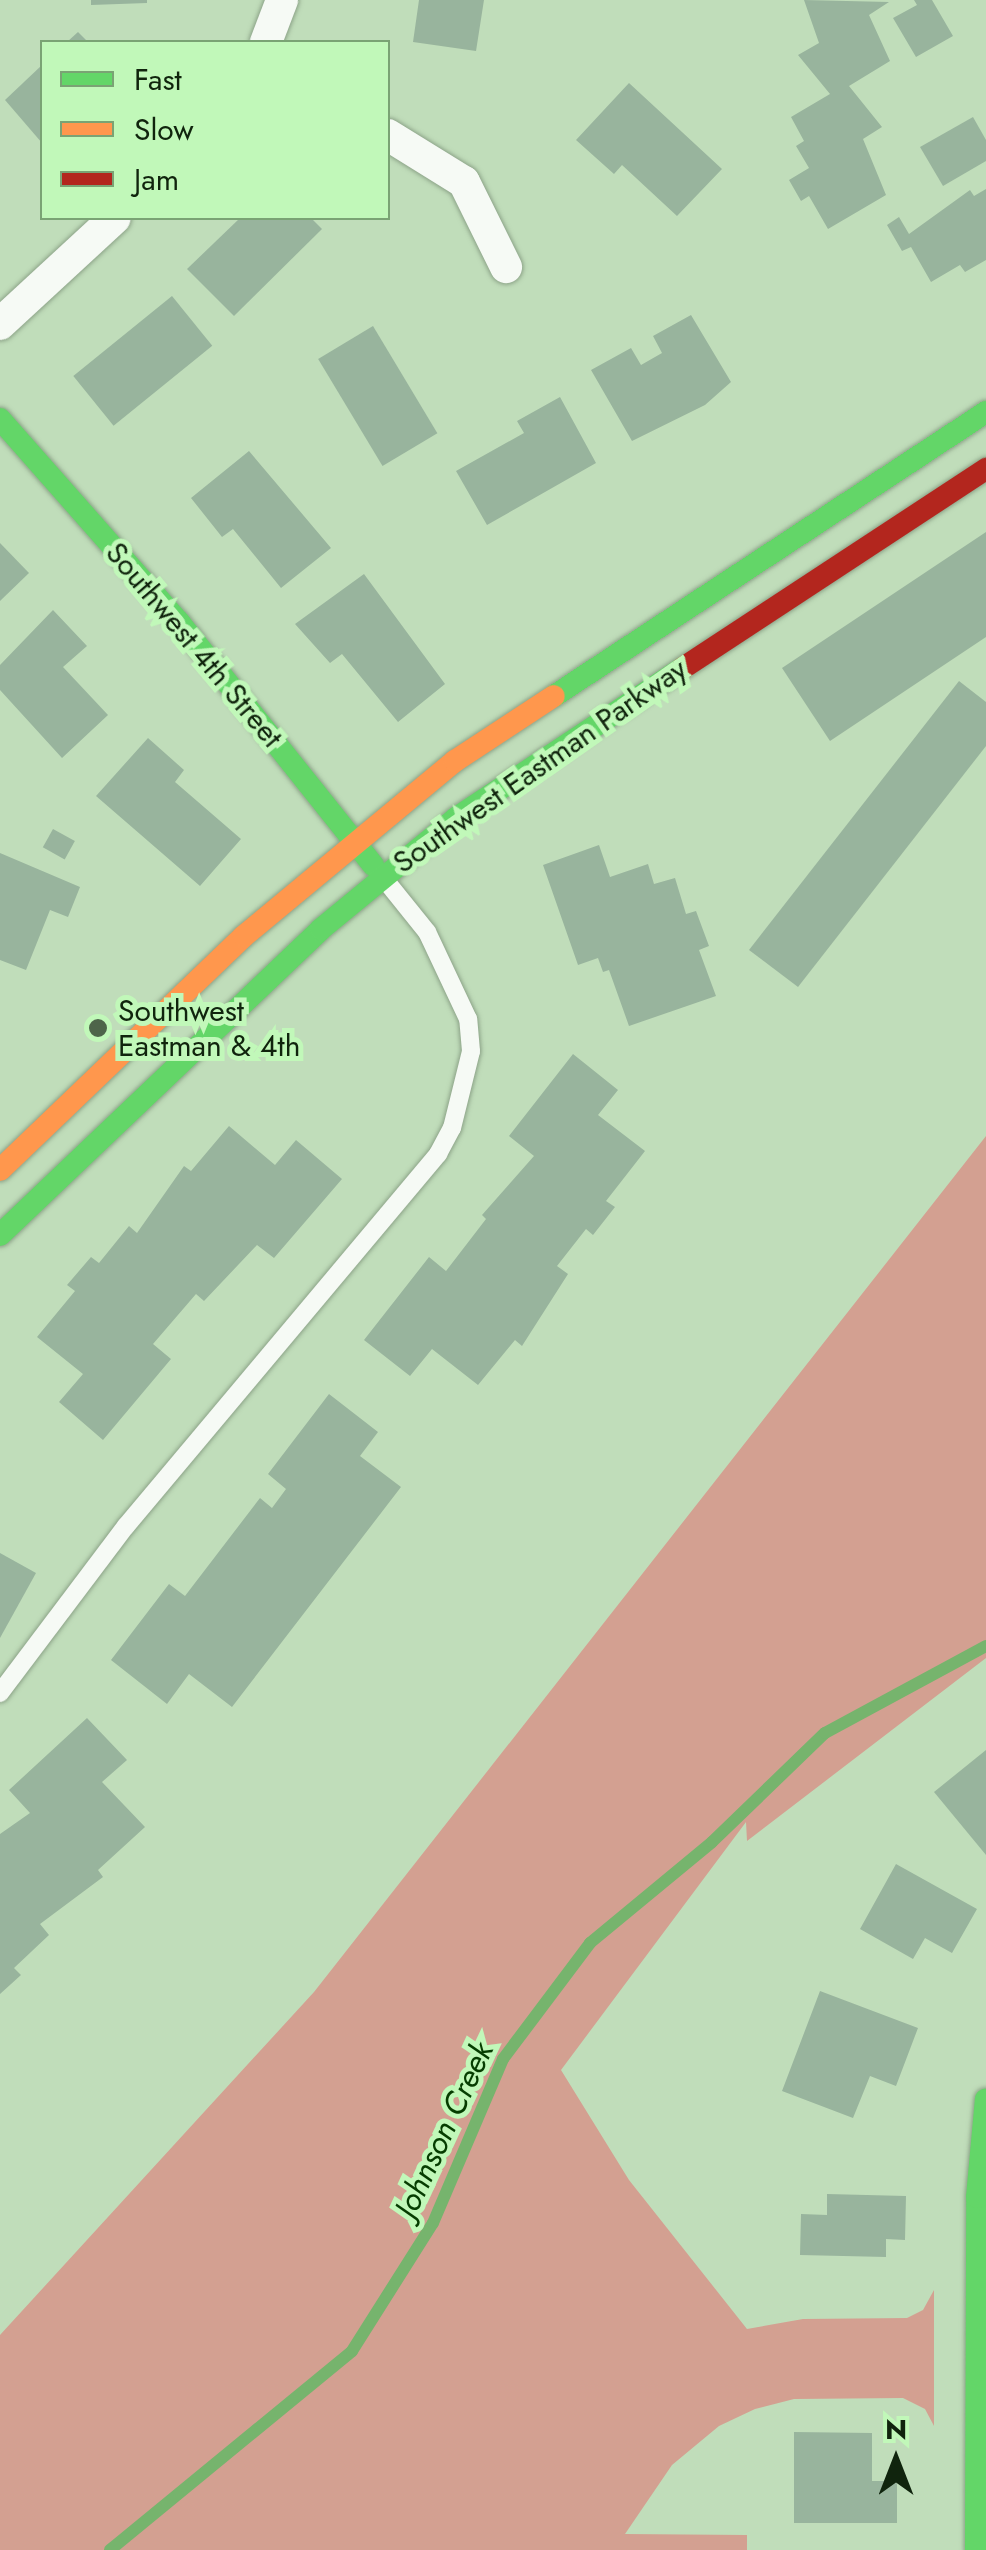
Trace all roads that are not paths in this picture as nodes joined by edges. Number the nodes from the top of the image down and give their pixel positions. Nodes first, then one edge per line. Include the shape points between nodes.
1 (282, 0) edge
2 (267, 40) edge
3 (390, 136) edge
4 (114, 220) edge
5 (506, 268) dead end
6 (0, 324) edge
7 (986, 412) edge
8 (0, 419) edge
9 (986, 469) edge
10 (354, 842) junction
11 (382, 876) junction
12 (0, 1170) edge
13 (0, 1234) edge
14 (0, 1694) edge
15 (986, 2099) edge
16 (976, 2550) edge

1 - 2 street
3 - 5 street via 464,182
4 - 6 street
7 - 10 main road, Southwest Eastman Parkway via 517,718
8 - 10 main road, Southwest 4th Street via 179,622
9 - 11 main road, Southwest Eastman Parkway via 532,763
10 - 11 main road, Southwest 4th Street
10 - 12 main road, Southwest Eastman Parkway via 244,936
11 - 13 main road, Southwest Eastman Parkway
11 - 14 lane via 427,932 468,1019 471,1051 452,1128 126,1526
15 - 16 main road via 977,2197

